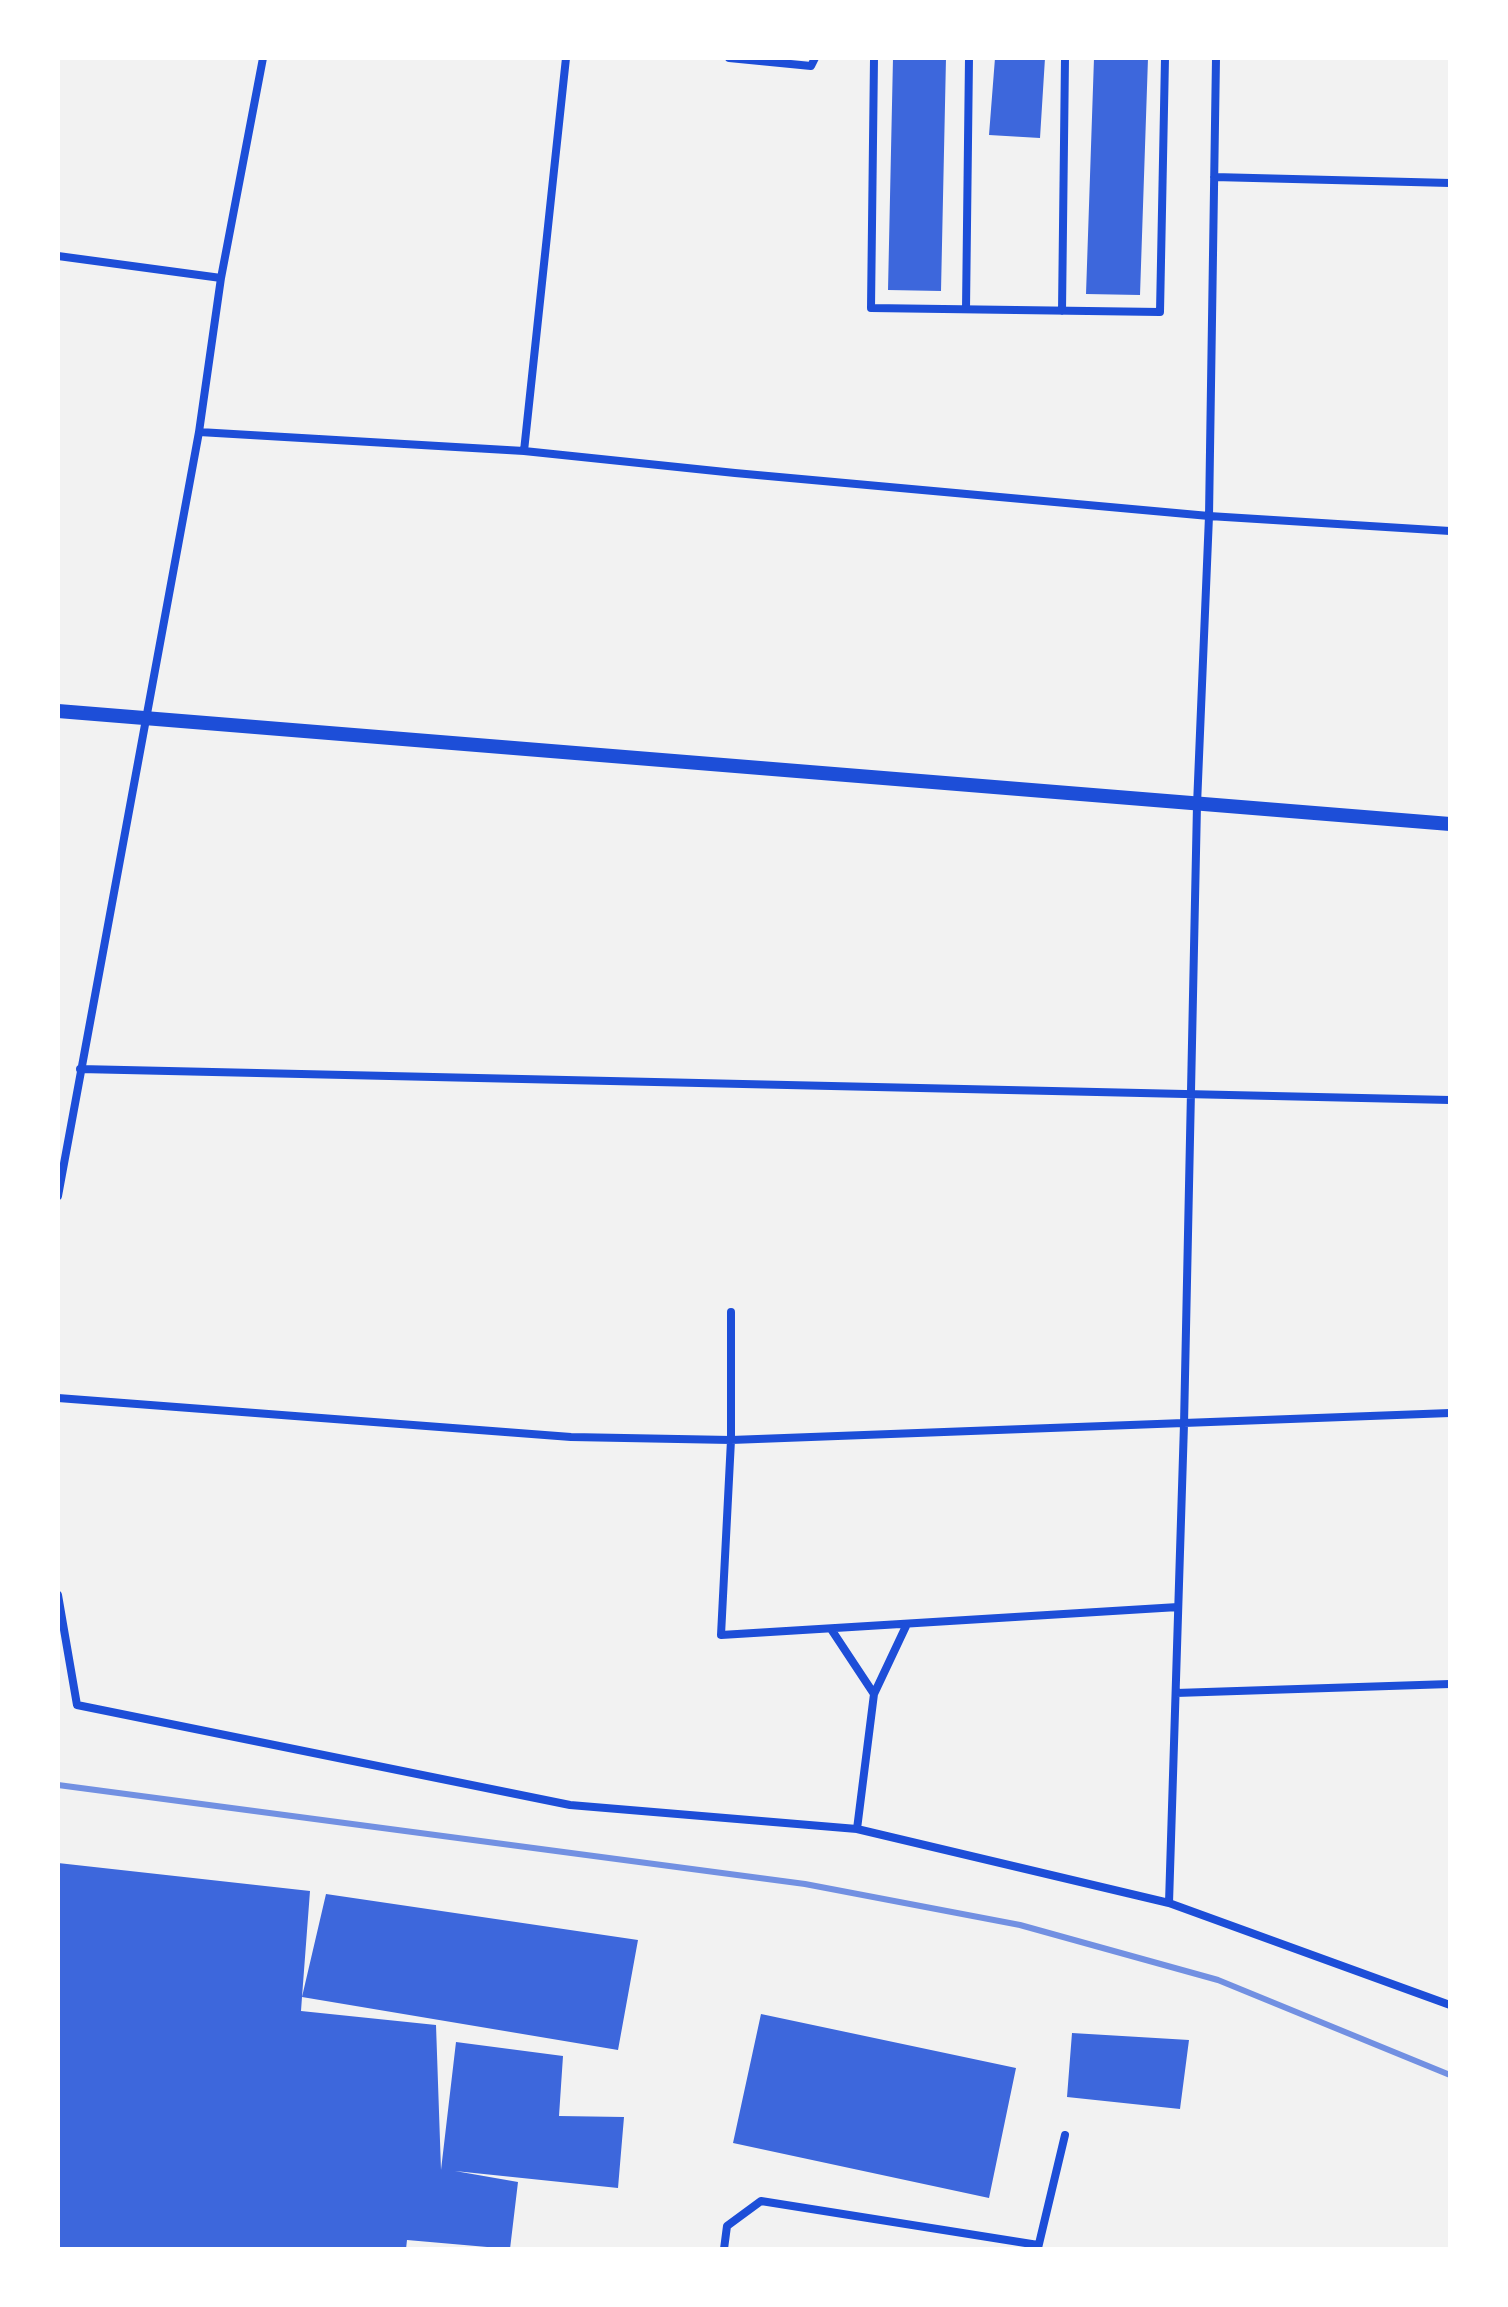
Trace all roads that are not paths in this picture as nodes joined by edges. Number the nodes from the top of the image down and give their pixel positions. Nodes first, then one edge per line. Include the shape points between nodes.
1 (263, 58) edge
2 (566, 58) edge
3 (729, 58) edge
4 (815, 58) edge
5 (874, 58) edge
6 (969, 58) edge
7 (1065, 58) edge
8 (1165, 58) edge
9 (1216, 58) edge
10 (1214, 177) junction
11 (1450, 183) edge
12 (58, 256) edge
13 (221, 278) junction
14 (966, 309) junction
15 (1062, 311) junction
16 (199, 432) junction
17 (524, 451) junction
18 (1209, 516) junction
19 (1450, 531) edge
20 (58, 711) edge
21 (144, 719) junction
22 (1197, 805) junction
23 (1450, 824) edge
24 (80, 1069) junction
25 (1192, 1093) junction
26 (1450, 1100) edge
27 (58, 1196) edge
28 (731, 1312) dead end
29 (58, 1398) edge
30 (1450, 1413) edge
31 (1184, 1424) junction
32 (731, 1440) junction
33 (58, 1595) edge
34 (1178, 1607) junction
35 (907, 1624) junction
36 (831, 1629) junction
37 (1450, 1684) edge
38 (1176, 1693) junction
39 (874, 1694) junction
40 (857, 1829) junction
41 (1169, 1903) junction
42 (1450, 2005) edge
43 (1065, 2135) dead end
44 (1038, 2247) edge
45 (724, 2249) edge

1 - 13 street
2 - 17 street
3 - 4 street via 811,66
5 - 14 street via 871,308
6 - 14 street
7 - 15 street
8 - 15 street via 1160,312
9 - 10 street
10 - 11 street
10 - 18 street
12 - 13 street
13 - 16 street
14 - 15 street
16 - 17 street
16 - 21 street
17 - 18 street
18 - 19 street
18 - 22 street
20 - 21 street
21 - 22 street
21 - 24 street
22 - 23 street
22 - 25 street
24 - 25 street
24 - 27 street
25 - 26 street
25 - 31 street
28 - 32 street
29 - 32 street via 571,1437
30 - 31 street
31 - 32 street
31 - 34 street
32 - 36 street via 721,1635
33 - 40 street via 77,1705 570,1805
34 - 35 street
34 - 38 street
35 - 36 street
35 - 39 street
36 - 39 street
37 - 38 street
38 - 41 street
39 - 40 street
40 - 41 street
41 - 42 street
43 - 44 street
44 - 45 street via 761,2201 727,2226

